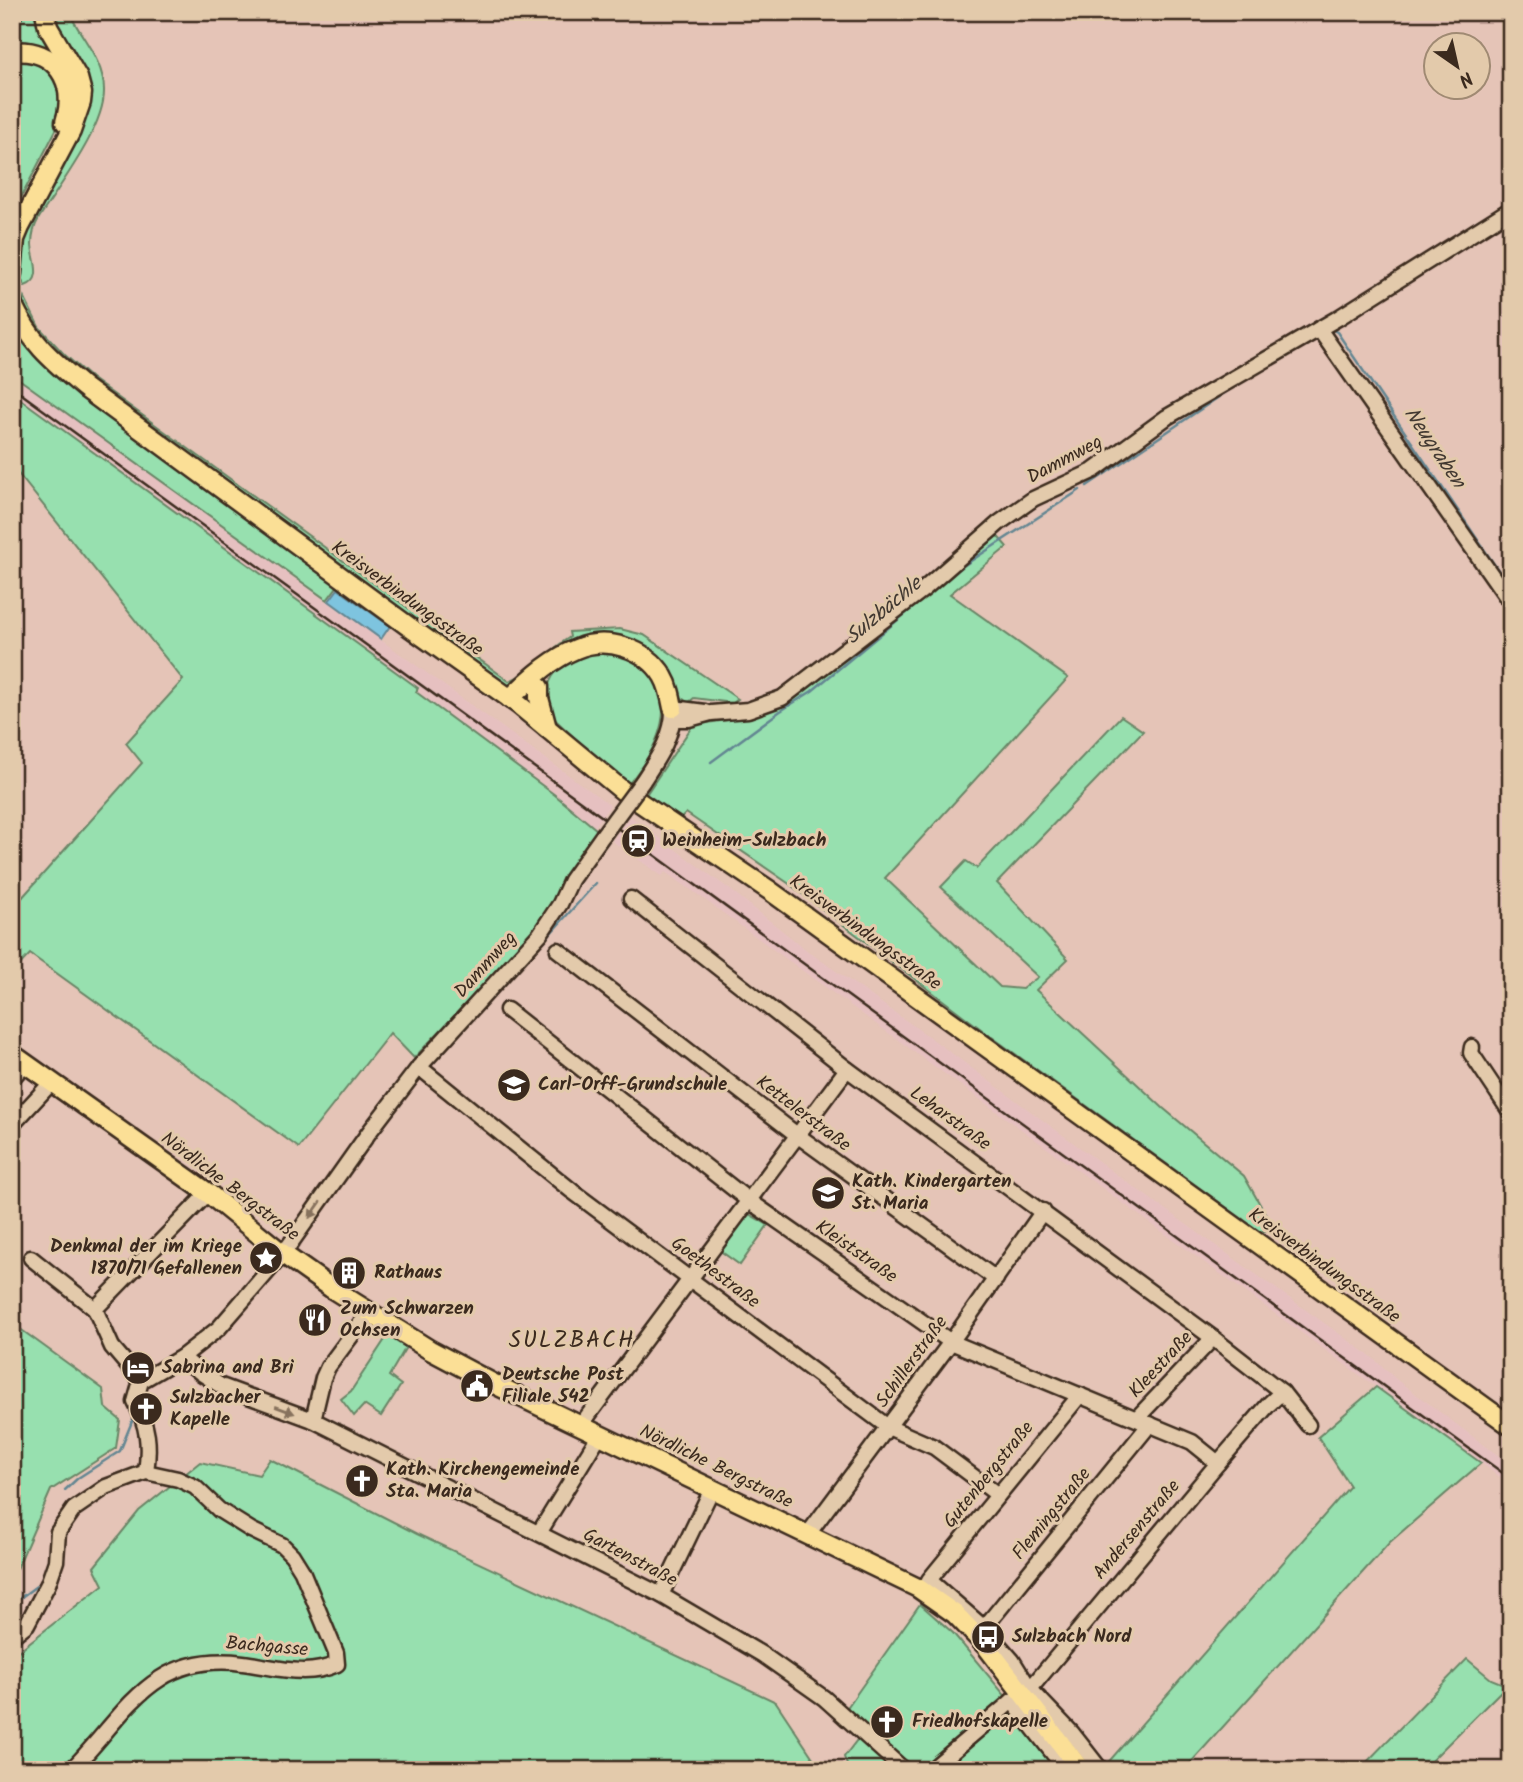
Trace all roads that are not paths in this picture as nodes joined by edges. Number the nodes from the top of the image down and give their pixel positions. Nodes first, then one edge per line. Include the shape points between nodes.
1 (44, 12) edge
2 (12, 52) edge
3 (1511, 209) edge
4 (12, 226) edge
5 (12, 273) edge
6 (12, 303) edge
7 (1319, 329) junction
8 (1511, 603) edge
9 (554, 663) junction
10 (539, 687) junction
11 (514, 702) junction
12 (673, 713) junction
13 (547, 728) junction
14 (631, 900) dead end
15 (558, 950) dead end
16 (507, 1010) dead end
17 (1472, 1047) dead end
18 (19, 1059) edge
19 (419, 1067) junction
20 (847, 1069) junction
21 (12, 1078) edge
22 (51, 1083) junction
23 (1511, 1113) edge
24 (12, 1125) edge
25 (797, 1135) junction
26 (208, 1194) junction
27 (748, 1200) junction
28 (1043, 1210) junction
29 (283, 1254) junction
30 (30, 1258) dead end
31 (691, 1278) junction
32 (996, 1279) junction
33 (95, 1309) junction
34 (369, 1312) junction
35 (1213, 1338) junction
36 (951, 1342) junction
37 (182, 1357) junction
38 (141, 1381) junction
39 (1282, 1392) junction
40 (1080, 1395) junction
41 (313, 1420) junction
42 (1144, 1421) junction
43 (581, 1425) junction
44 (1308, 1425) dead end
45 (1511, 1426) edge
46 (888, 1427) junction
47 (600, 1434) junction
48 (1218, 1463) junction
49 (146, 1472) junction
50 (712, 1489) junction
51 (998, 1495) junction
52 (539, 1533) junction
53 (808, 1534) junction
54 (661, 1595) junction
55 (984, 1628) junction
56 (12, 1636) edge
57 (1022, 1694) junction
58 (71, 1770) edge
59 (904, 1770) edge
60 (931, 1770) edge
61 (1066, 1770) edge
62 (1081, 1770) edge
63 (1101, 1770) edge

1 - 5 main road via 78,78 81,103 15,239
2 - 4 main road via 32,52 55,65 65,78 69,101 61,130
3 - 7 street, Dammweg
6 - 11 main road, Kreisverbindungsstraße via 31,338 86,389
7 - 8 street
7 - 12 street, Dammweg via 1167,417 1093,471 1033,499 793,691 760,708
9 - 10 main road
9 - 11 main road via 525,684
9 - 12 main road via 593,644 637,652 657,668 669,689
10 - 11 main road via 528,699
10 - 13 main road
11 - 13 main road, Kreisverbindungsstraße
12 - 19 street, Dammweg, bridge via 664,747 571,880 540,934
13 - 45 main road, Kreisverbindungsstraße via 623,791 769,890
14 - 20 street, Leharstraße
15 - 25 street, Kettelerstraße
16 - 27 street, Kleiststraße
17 - 23 street via 1471,1053
18 - 21 street
18 - 22 main road, Nördliche Bergstraße
19 -> 29 street, Dammweg
19 - 31 street, Goethestraße via 566,1186
20 - 25 street
20 - 28 street, Leharstraße
22 - 24 street
22 - 26 main road, Nördliche Bergstraße
25 - 27 street
25 - 32 street, Kettelerstraße
26 - 29 main road, Nördliche Bergstraße
26 - 33 street
27 - 31 street
27 - 36 street, Kleiststraße
28 - 32 street, Schillerstraße
28 - 35 street, Leharstraße
29 - 34 main road, Nördliche Bergstraße
29 - 37 street via 219,1328
30 - 33 street
31 - 43 street
31 - 46 street, Goethestraße
32 - 36 street, Schillerstraße
33 - 38 street via 112,1347
34 - 41 street via 328,1367
34 - 43 main road, Nördliche Bergstraße via 441,1356
35 - 39 street, Leharstraße
35 - 42 street, Kleestraße
36 - 40 street, Kleiststraße
36 - 46 street, Schillerstraße
37 - 38 street
37 -> 41 street, Gartenstraße via 221,1386
38 - 49 street via 135,1402 149,1438
39 - 44 street, Leharstraße
39 - 48 street, Andersenstraße
40 - 42 street, Kleiststraße
40 - 51 street, Gutenbergstraße
41 - 52 street, Gartenstraße
42 - 48 street, Kleiststraße via 1192,1442
42 - 55 street, Flemingstraße
43 - 47 main road, Nördliche Bergstraße
46 - 51 street, Goethestraße via 934,1447
46 - 53 street, Schillerstraße
47 - 50 main road, Nördliche Bergstraße
47 - 52 street
48 - 57 street, Andersenstraße
49 - 56 street via 106,1487 74,1510 58,1532 56,1561 48,1584 27,1624
49 - 58 street, Bachgasse via 195,1487 219,1510 287,1550 302,1571 337,1664 285,1671 209,1661 176,1670 139,1693
50 - 53 main road, Nördliche Bergstraße
50 - 54 street
51 - 55 street, Gutenbergstraße via 929,1580
52 - 54 street, Gartenstraße
53 - 57 main road, Nördliche Bergstraße via 918,1588 955,1614
54 - 59 street, Gartenstraße via 824,1698
55 - 57 street via 1012,1660
57 - 60 street, Andersenstraße
57 - 61 street
57 - 62 main road, Nördliche Bergstraße
57 - 63 street via 1072,1733

